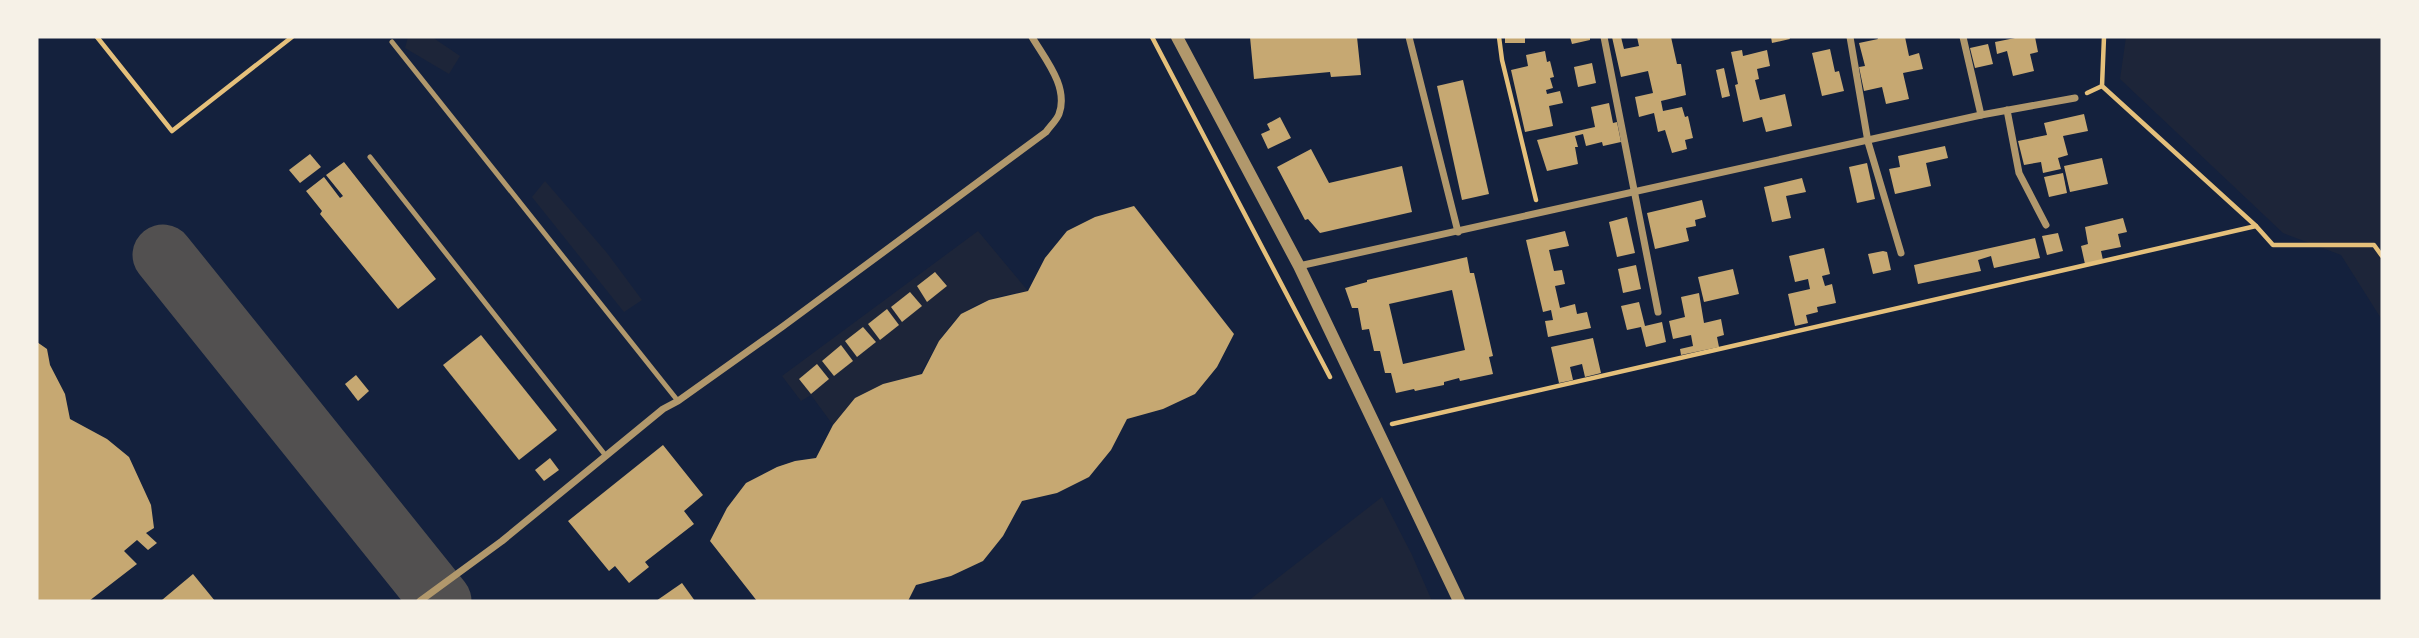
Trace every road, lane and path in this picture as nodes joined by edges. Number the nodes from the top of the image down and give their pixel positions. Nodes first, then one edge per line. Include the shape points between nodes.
1 (97, 37) edge
2 (292, 37) edge
3 (1032, 37) edge
4 (1152, 37) edge
5 (1177, 37) edge
6 (1409, 37) edge
7 (1499, 37) edge
8 (1604, 37) edge
9 (1850, 37) edge
10 (1963, 37) edge
11 (2104, 37) edge
12 (392, 42) dead end
13 (2075, 98) dead end
14 (2007, 110) junction
15 (1981, 116) junction
16 (1868, 142) junction
17 (370, 157) dead end
18 (1633, 193) junction
19 (1539, 214) junction
20 (2046, 225) dead end
21 (2256, 226) junction
22 (1458, 232) junction
23 (1900, 253) dead end
24 (2382, 256) edge
25 (1299, 266) junction
26 (1658, 312) dead end
27 (1335, 386) dead end
28 (678, 401) junction
29 (1378, 427) junction
30 (606, 456) junction
31 (420, 601) edge
32 (1459, 601) edge

1 - 2 path via 172,131
3 - 28 street via 1058,82 1062,99 1059,116 1046,132
4 - 27 path
5 - 25 street
6 - 22 street
7 - 19 path
8 - 18 street
9 - 16 street
10 - 15 street
11 - 21 path via 2102,86
12 - 28 lane
13 - 14 street
14 - 15 street
14 - 20 street via 2019,173
15 - 16 street
16 - 18 street
16 - 23 street
17 - 30 lane
18 - 19 street
18 - 26 street
19 - 22 street
21 - 24 path via 2273,245 2374,245
21 - 29 path
22 - 25 street
25 - 29 street
28 - 30 street
29 - 32 street
30 - 31 street

